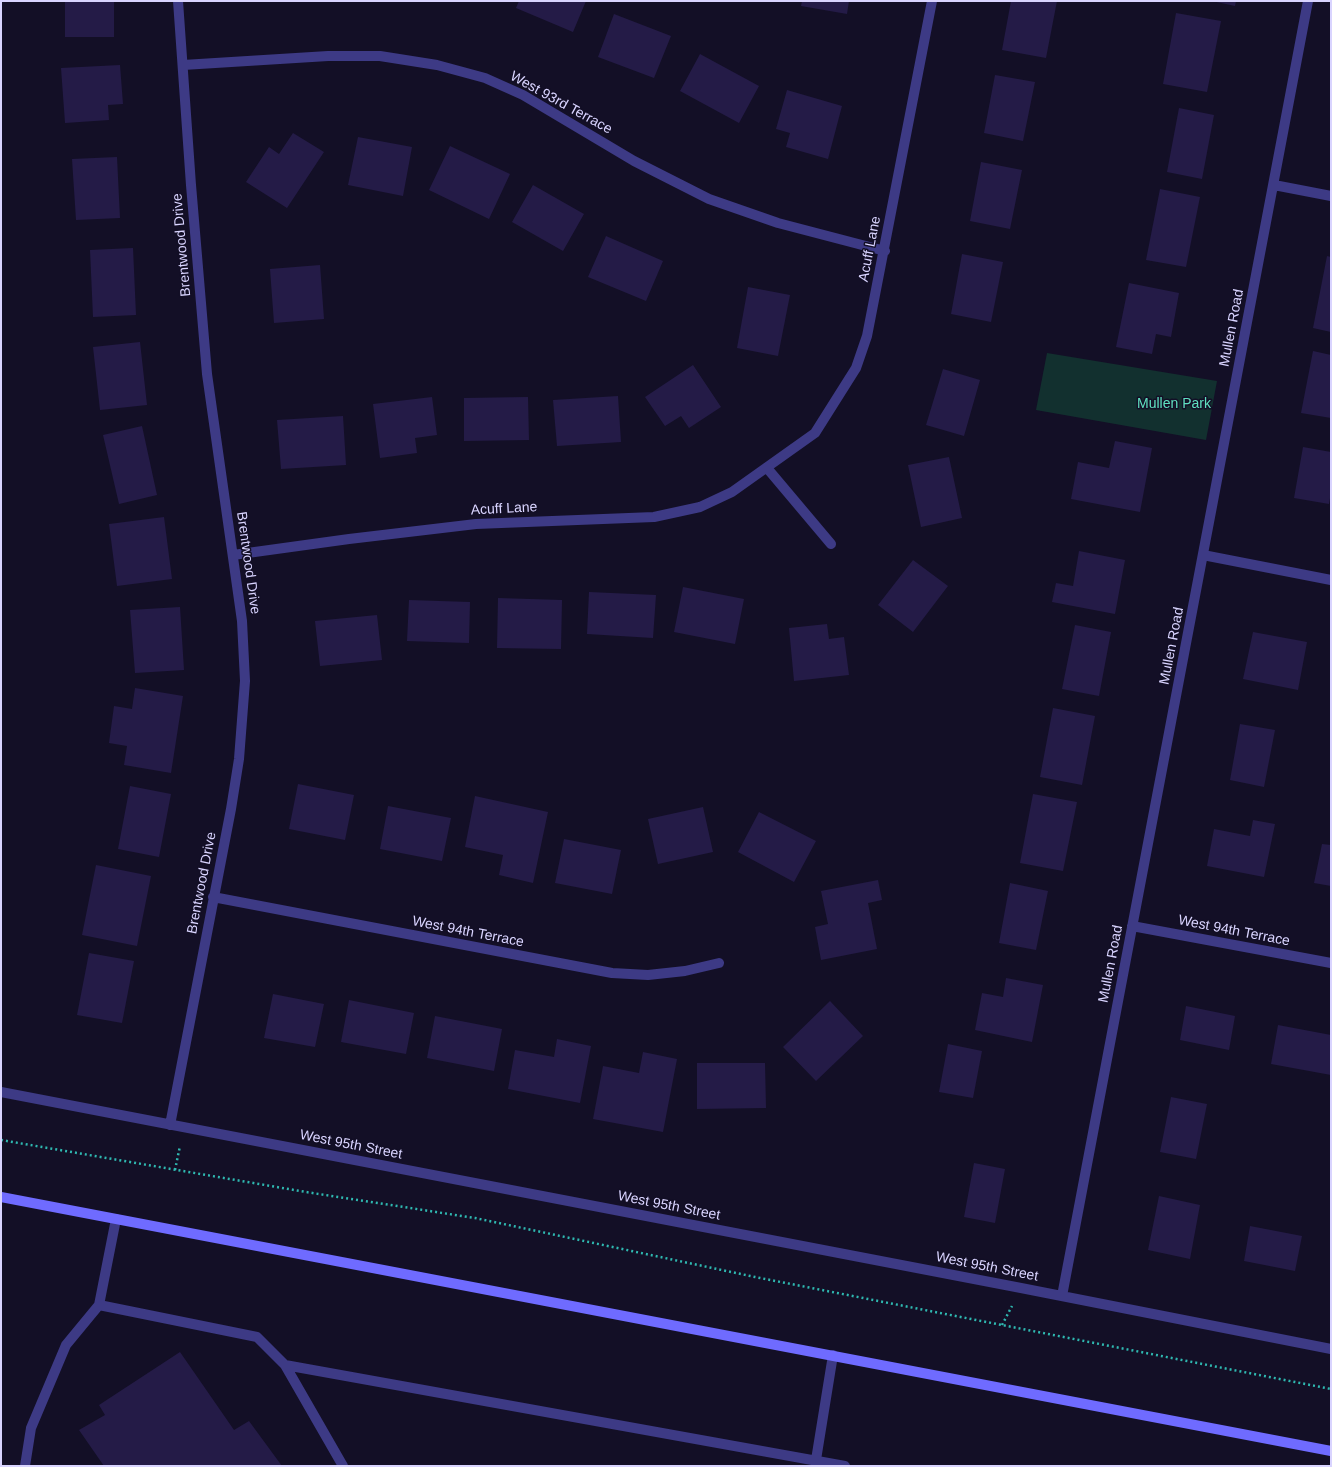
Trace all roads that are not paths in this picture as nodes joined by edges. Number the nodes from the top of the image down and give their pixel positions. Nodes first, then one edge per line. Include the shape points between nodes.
1 (178, 1) edge
2 (932, 1) edge
3 (1308, 1) edge
4 (183, 64) junction
5 (1274, 185) junction
6 (1331, 196) edge
7 (885, 251) junction
8 (767, 468) junction
9 (831, 544) dead end
10 (233, 554) junction
11 (1203, 556) junction
12 (1331, 580) edge
13 (213, 897) junction
14 (1132, 926) junction
15 (719, 963) dead end
16 (1331, 963) edge
17 (1, 1092) edge
18 (170, 1125) junction
19 (1, 1197) edge
20 (116, 1219) junction
21 (1062, 1296) junction
22 (99, 1305) junction
23 (1331, 1349) edge
24 (833, 1355) junction
25 (285, 1365) junction
26 (1331, 1451) edge
27 (816, 1463) edge
28 (25, 1466) edge
29 (343, 1466) edge
30 (845, 1466) edge

1 - 4 street, Brentwood Drive
2 - 7 street, Acuff Lane
3 - 5 street, Mullen Road
4 - 7 street, West 93rd Terrace via 380,56 437,65 485,78 523,95 634,160 709,198 778,223
4 - 10 street, Brentwood Drive via 190,185 207,374
5 - 6 street
5 - 11 street, Mullen Road
7 - 8 street, Acuff Lane via 867,336 856,368 815,433
8 - 9 street
8 - 10 street, Acuff Lane via 732,492 700,507 654,517 476,524
10 - 13 street, Brentwood Drive via 242,621 245,681 239,759
11 - 12 street
11 - 14 street, Mullen Road
13 - 15 street, West 94th Terrace via 612,974 648,975 685,971
13 - 18 street, Brentwood Drive
14 - 16 street, West 94th Terrace
14 - 21 street, Mullen Road
17 - 18 street, West 95th Street
18 - 21 street, West 95th Street
19 - 20 main road
20 - 22 street
20 - 24 main road
21 - 23 street, West 95th Street
22 - 25 street via 257,1337
22 - 28 street via 66,1345 31,1428
24 - 26 main road
24 - 27 street
25 - 27 street
25 - 29 street
27 - 30 street

